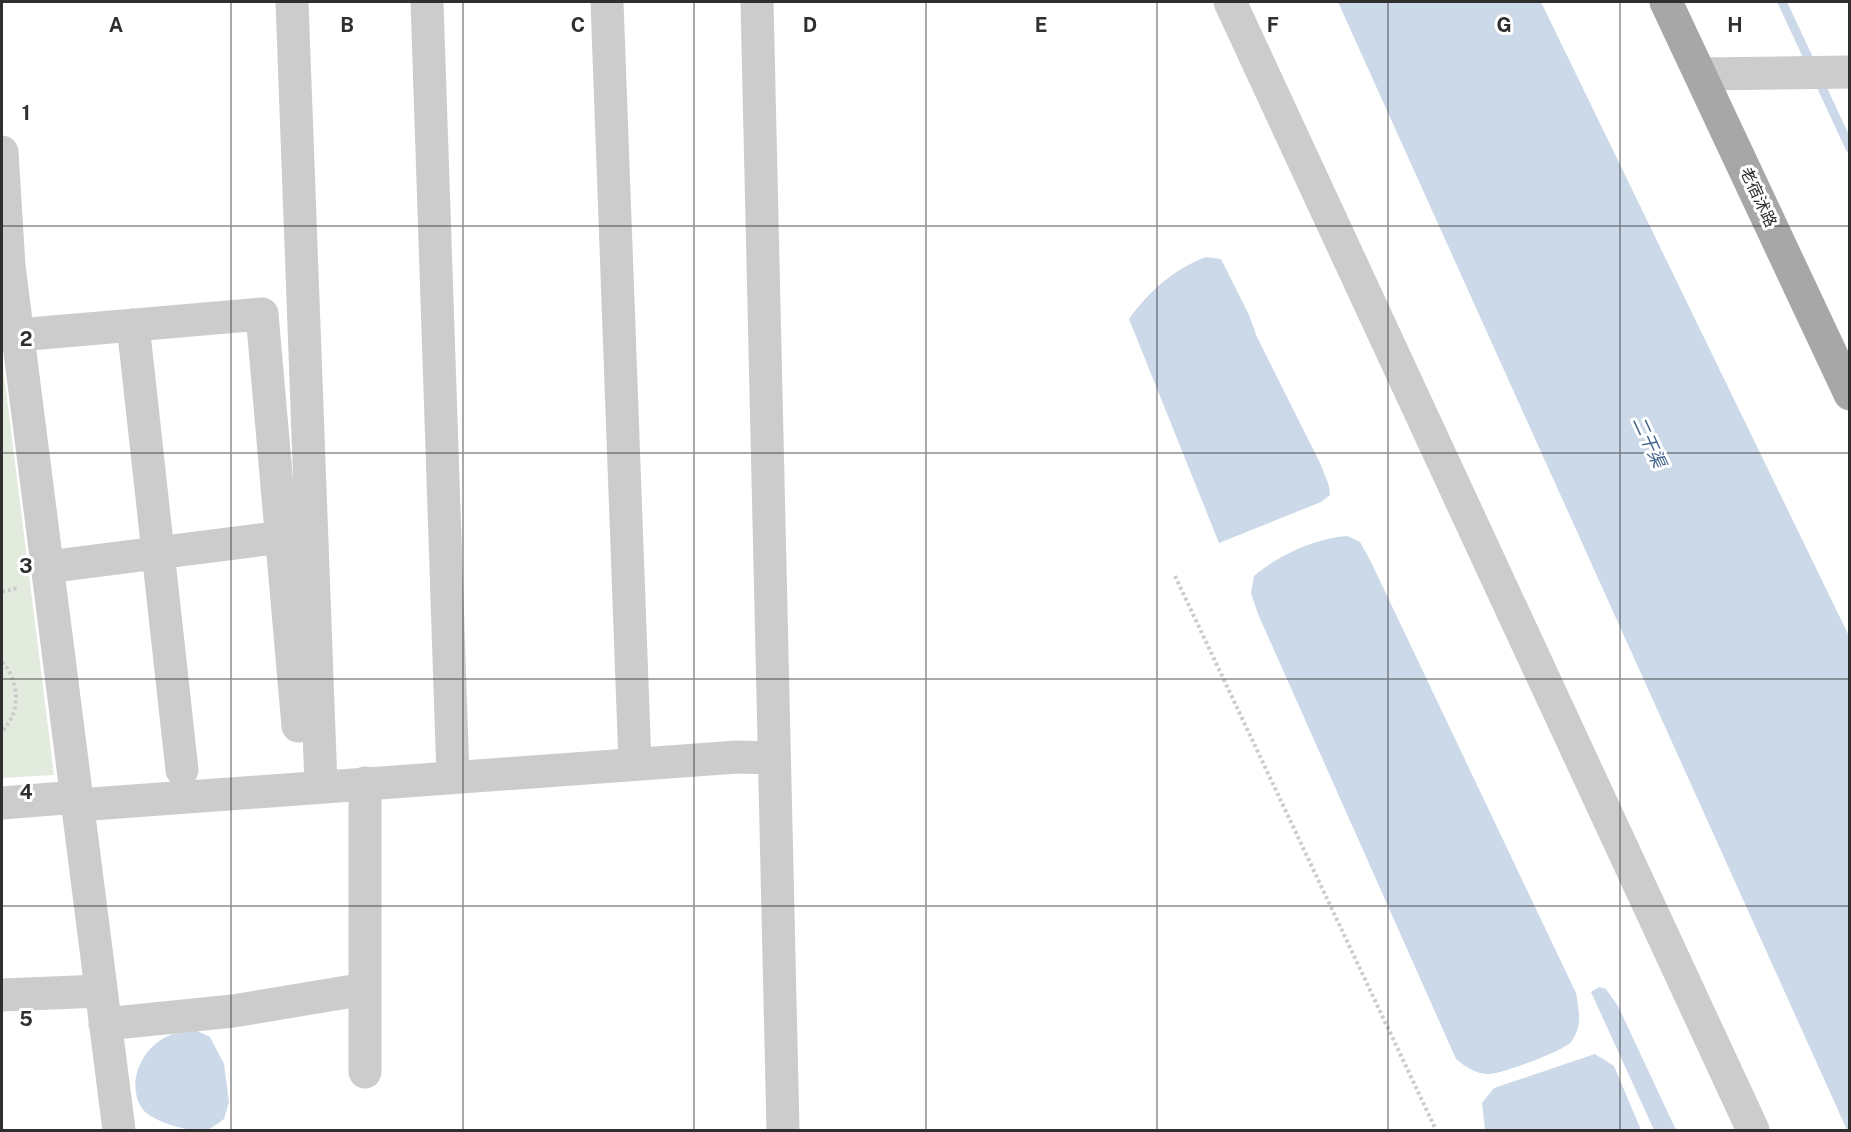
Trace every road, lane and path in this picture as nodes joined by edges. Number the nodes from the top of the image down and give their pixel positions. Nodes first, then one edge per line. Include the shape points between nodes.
1 (292, 2) edge
2 (427, 2) edge
3 (607, 2) edge
4 (757, 2) edge
5 (1230, 2) edge
6 (1666, 2) edge
7 (1826, 72) edge
8 (1702, 74) junction
9 (2, 152) edge
10 (133, 325) junction
11 (14, 357) edge
12 (1850, 394) edge
13 (282, 537) junction
14 (158, 553) junction
15 (47, 567) junction
16 (1174, 576) dead end
17 (2, 662) edge
18 (2, 731) edge
19 (300, 748) dead end
20 (774, 758) junction
21 (634, 764) junction
22 (182, 770) dead end
23 (453, 777) junction
24 (365, 783) junction
25 (321, 786) junction
26 (77, 801) junction
27 (2, 803) edge
28 (365, 989) junction
29 (101, 991) junction
30 (2, 995) edge
31 (105, 1024) junction
32 (366, 1072) dead end
33 (119, 1131) edge
34 (783, 1131) edge
35 (1436, 1131) edge
36 (1753, 1131) edge

1 - 25 street
2 - 23 street
3 - 21 street
4 - 20 street
5 - 36 street
6 - 8 main road, 老宿沭路
7 - 8 street
8 - 12 main road, 老宿沭路
9 - 11 street
10 - 11 street
10 - 13 street via 262,314
10 - 14 street
11 - 15 street
13 - 14 street
13 - 19 street
14 - 15 street
14 - 22 street
15 - 26 street
16 - 35 path
17 - 18 path via 16,685 9,724
20 - 21 street
20 - 34 street
21 - 23 street
23 - 24 street
24 - 25 street
24 - 28 street
25 - 26 street
26 - 27 street
26 - 29 street
28 - 31 street via 233,1011
28 - 32 street
29 - 30 street
29 - 31 street
31 - 33 street

